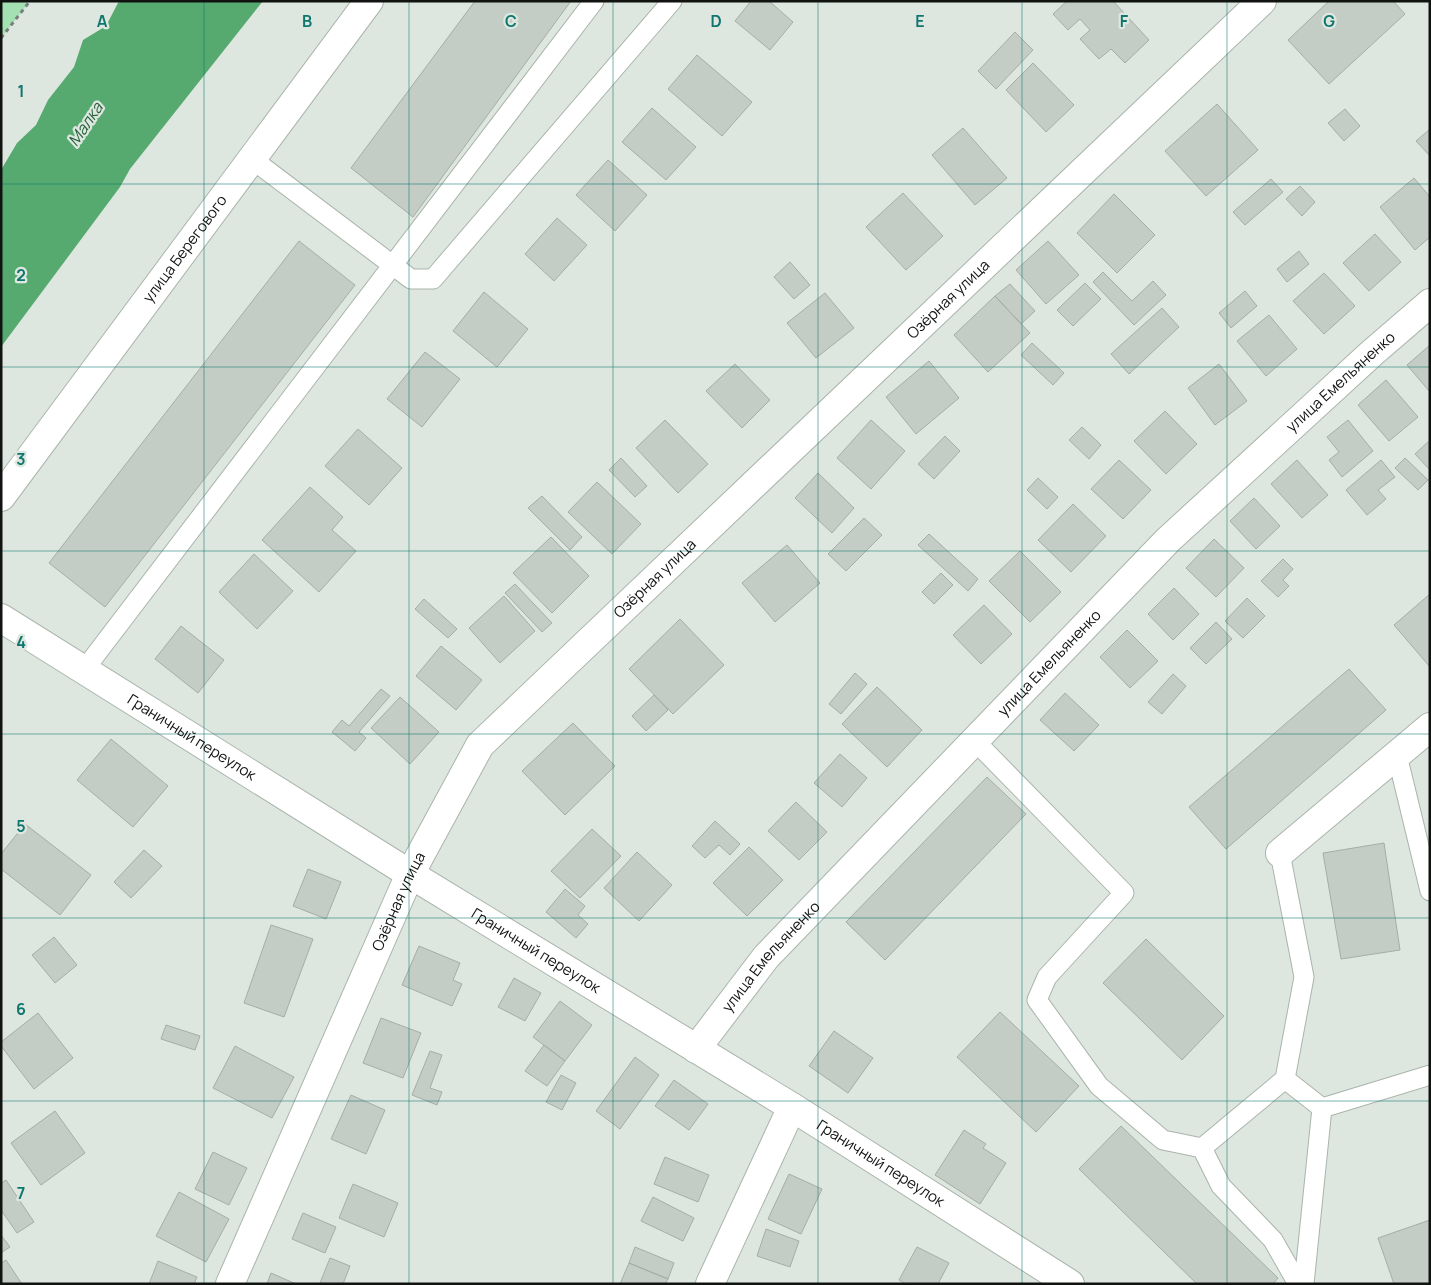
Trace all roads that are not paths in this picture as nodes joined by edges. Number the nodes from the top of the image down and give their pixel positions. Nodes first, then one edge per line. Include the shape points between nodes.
1 (369, 1) edge
2 (594, 1) edge
3 (672, 1) edge
4 (1262, 1) edge
5 (252, 160) junction
6 (393, 265) junction
7 (1430, 303) edge
8 (1, 498) edge
9 (1, 618) edge
10 (84, 670) junction
11 (1430, 727) edge
12 (974, 740) junction
13 (1397, 755) junction
14 (1280, 853) joint
15 (410, 874) junction
16 (1430, 890) edge
17 (696, 1048) junction
18 (1430, 1075) edge
19 (1285, 1079) junction
20 (792, 1107) junction
21 (1322, 1108) junction
22 (1202, 1148) junction
23 (230, 1284) edge
24 (710, 1284) edge
25 (1070, 1284) edge
26 (1298, 1284) edge
27 (1304, 1284) edge

1 - 5 street, улица Берегового
2 - 6 lane
3 - 6 lane via 433,279 411,279
4 - 15 street, Озёрная улица via 480,745
5 - 6 lane
5 - 8 street, улица Берегового
6 - 10 lane
7 - 12 street, улица Емельяненко via 1372,352 1168,540
9 - 10 street, Граничный переулок
10 - 15 street, Граничный переулок
11 - 13 street
12 - 17 street, улица Емельяненко via 766,957
12 - 22 lane via 1124,893 1047,977 1037,1000 1099,1086 1164,1140
13 - 14 street
13 - 16 lane
14 - 19 lane via 1304,977
15 - 17 street, Граничный переулок
15 - 23 street, Озёрная улица
17 - 20 street, Граничный переулок
18 - 21 lane
19 - 21 lane
19 - 22 lane
20 - 24 street
20 - 25 street, Граничный переулок
21 - 27 lane
22 - 26 lane via 1221,1186 1272,1240

